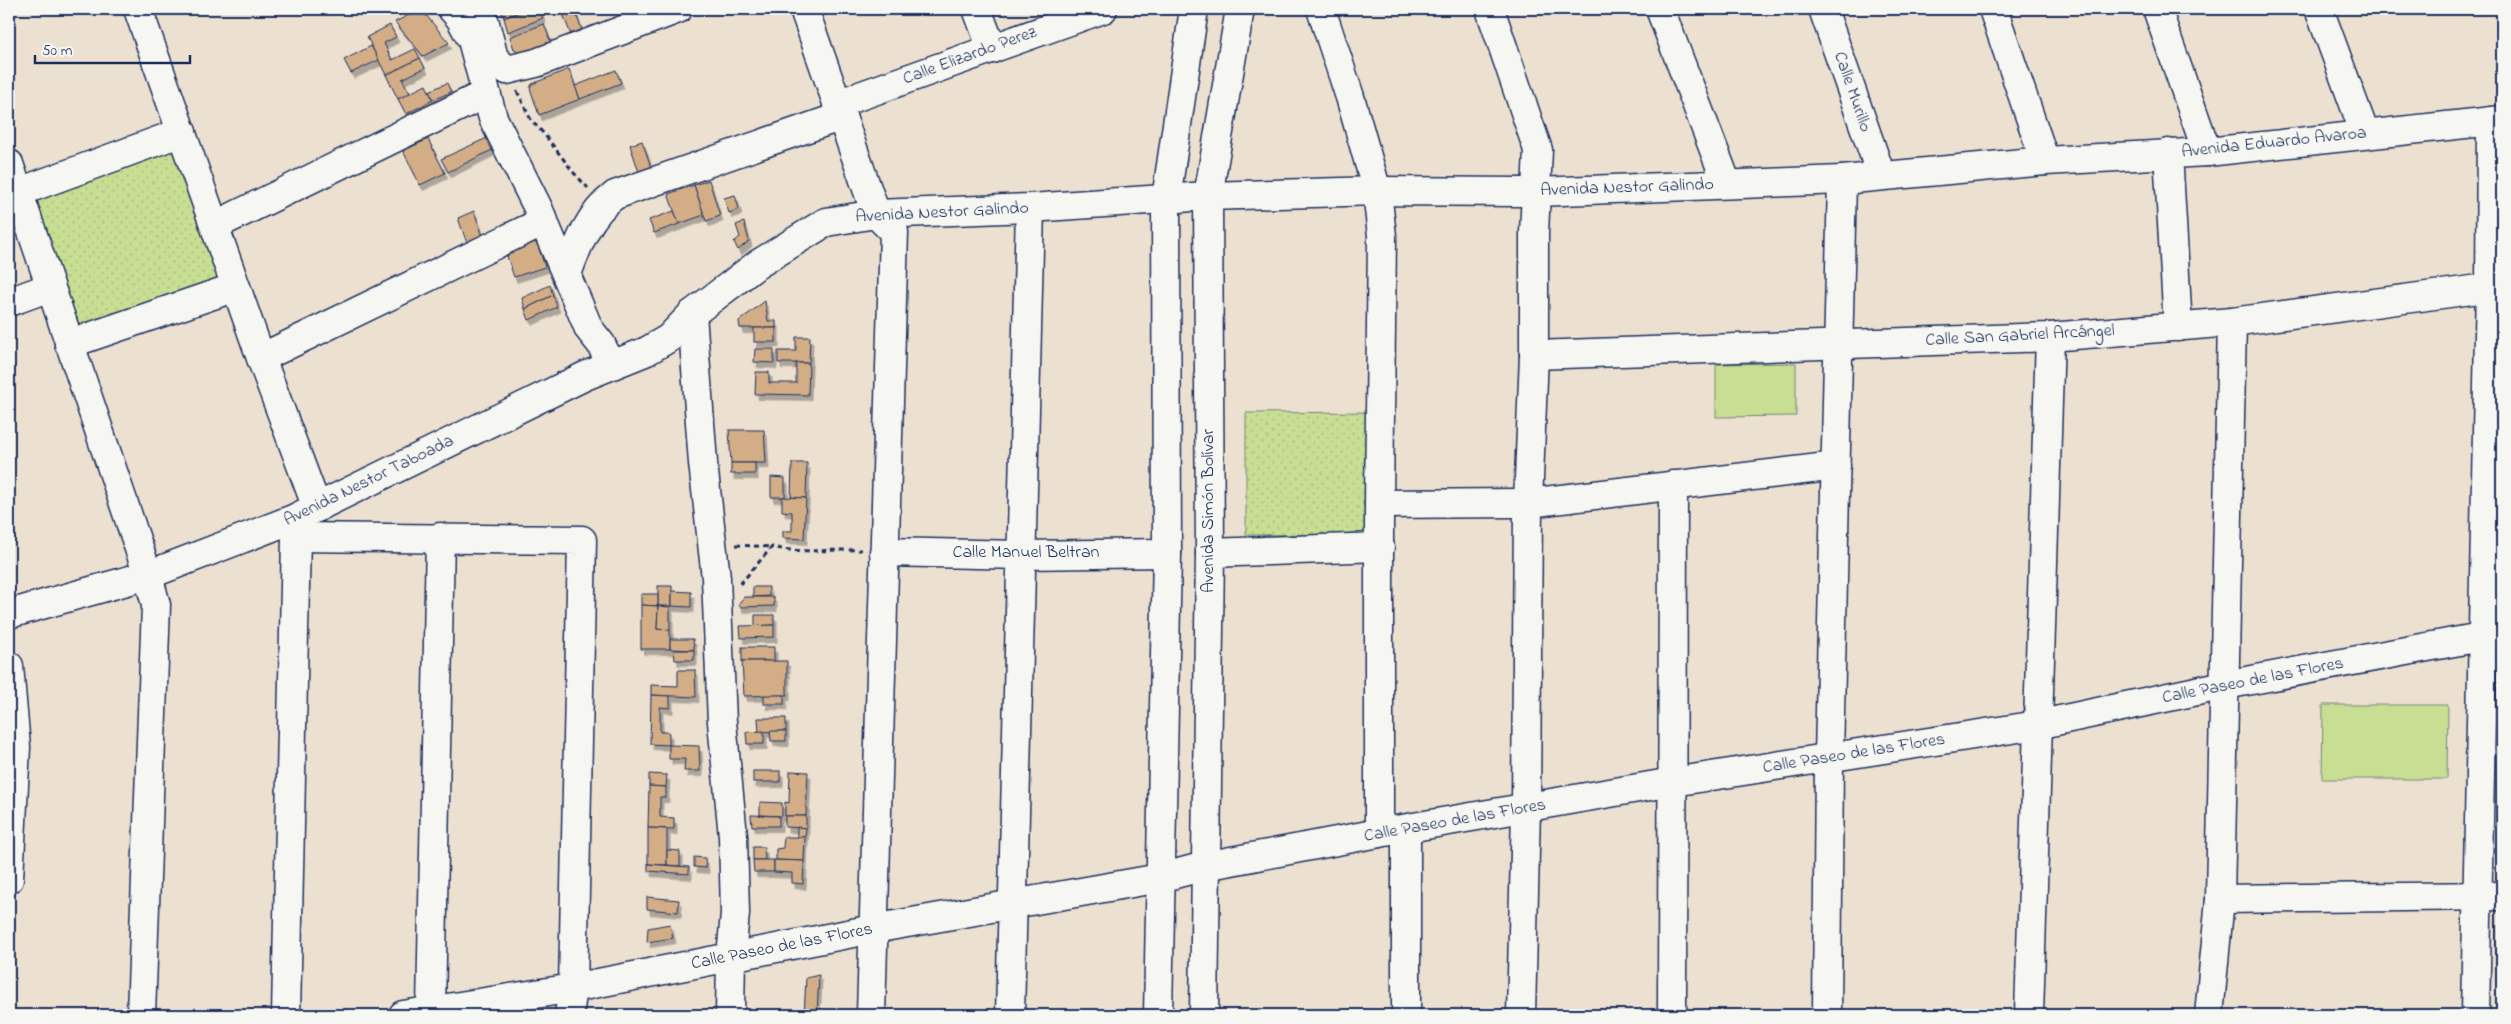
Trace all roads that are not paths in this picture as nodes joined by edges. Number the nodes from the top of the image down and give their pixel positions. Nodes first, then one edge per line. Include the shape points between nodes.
1 (139, 9) edge
2 (452, 9) edge
3 (478, 9) edge
4 (678, 9) edge
5 (804, 9) edge
6 (977, 9) edge
7 (1103, 9) edge
8 (1194, 9) edge
9 (1240, 9) edge
10 (1321, 9) edge
11 (1490, 9) edge
12 (1660, 9) edge
13 (1823, 9) edge
14 (1993, 9) edge
15 (2157, 9) edge
16 (2319, 9) edge
17 (992, 48) junction
18 (486, 94) junction
19 (839, 110) junction
20 (2497, 120) edge
21 (182, 132) junction
22 (2365, 134) junction
23 (2207, 152) junction
24 (2168, 153) junction
25 (2045, 161) junction
26 (9, 164) edge
27 (1881, 175) junction
28 (1842, 180) junction
29 (1726, 184) junction
30 (1377, 190) junction
31 (19, 192) junction
32 (1536, 192) junction
33 (1208, 196) junction
34 (1166, 199) junction
35 (1030, 208) junction
36 (876, 214) junction
37 (544, 221) junction
38 (216, 225) junction
39 (567, 274) junction
40 (50, 287) junction
41 (236, 287) junction
42 (2496, 287) edge
43 (9, 302) edge
44 (692, 314) junction
45 (2232, 322) junction
46 (2178, 326) junction
47 (2050, 337) junction
48 (69, 344) junction
49 (1838, 344) junction
50 (1534, 355) junction
51 (261, 358) junction
52 (611, 364) junction
53 (584, 376) joint
54 (1836, 466) junction
55 (1673, 485) junction
56 (1528, 503) junction
57 (1379, 504) junction
58 (302, 521) junction
59 (440, 538) junction
60 (1380, 547) junction
61 (884, 552) junction
62 (1167, 553) junction
63 (1210, 553) junction
64 (1023, 555) junction
65 (148, 576) junction
66 (9, 614) edge
67 (2493, 635) edge
68 (9, 666) edge
69 (2225, 685) junction
70 (2037, 724) junction
71 (1829, 758) junction
72 (1673, 782) junction
73 (1526, 809) junction
74 (1406, 828) junction
75 (1379, 833) junction
76 (1205, 866) junction
77 (1160, 878) junction
78 (9, 879) edge
79 (2490, 895) edge
80 (2220, 899) junction
81 (1013, 904) junction
82 (873, 929) junction
83 (731, 958) junction
84 (573, 988) junction
85 (431, 1010) junction
86 (142, 1015) edge
87 (286, 1015) edge
88 (403, 1015) edge
89 (569, 1015) edge
90 (730, 1015) edge
91 (871, 1015) edge
92 (1010, 1015) edge
93 (1158, 1015) edge
94 (1204, 1015) edge
95 (1406, 1015) edge
96 (1521, 1015) edge
97 (1672, 1015) edge
98 (1828, 1015) edge
99 (2029, 1015) edge
100 (2209, 1015) edge
101 (2474, 1015) edge

1 - 21 street
2 - 18 street via 472,40
3 - 4 street via 497,64 507,70
5 - 19 street
6 - 17 street
7 - 17 street, Calle Elizardo Perez
8 - 34 street
9 - 33 street, Avenida Simón Bolívar
10 - 30 street
11 - 32 street via 1538,150
12 - 29 street
13 - 27 street, Calle Murillo
14 - 25 street
15 - 23 street
16 - 22 street
17 - 19 street, Calle Elizardo Perez
18 - 37 street via 493,118
18 - 38 street
19 - 36 street
19 - 39 street, Calle Elizardo Perez via 615,196 604,203 584,232
20 - 22 street, Avenida Eduardo Avaroa
20 - 42 street
21 - 31 street
21 - 38 street
22 - 23 street, Avenida Eduardo Avaroa
23 - 24 street, Avenida Eduardo Avaroa
24 - 25 street, Avenida Eduardo Avaroa
24 - 46 street
25 - 27 street, Avenida Nestor Galindo
26 - 31 street
27 - 28 street, Avenida Nestor Galindo
28 - 29 street, Avenida Nestor Galindo
28 - 49 street
29 - 32 street, Avenida Nestor Galindo
30 - 32 street, Avenida Nestor Galindo
30 - 33 street, Avenida Nestor Galindo
30 - 57 street via 1382,236
31 - 40 street
32 - 50 street
33 - 34 street, Avenida Nestor Galindo
33 - 63 street, Avenida Simón Bolívar
34 - 35 street, Avenida Nestor Galindo
34 - 62 street
35 - 36 street, Avenida Nestor Galindo
35 - 64 street
36 - 44 street, Avenida Nestor Galindo via 826,222 758,264
36 - 61 street via 894,232
37 - 39 street
37 - 51 street
38 - 41 street
39 - 52 street via 589,329
40 - 43 street
40 - 48 street
41 - 48 street
41 - 51 street
42 - 45 street, Calle San Gabriel Arcángel
42 - 67 street
44 - 52 street, Avenida Nestor Galindo via 669,338 647,351
44 - 83 street via 703,463 716,578 722,722 735,877
45 - 46 street, Calle San Gabriel Arcángel
45 - 69 street
46 - 47 street, Calle San Gabriel Arcángel
47 - 49 street, Calle San Gabriel Arcángel
47 - 70 street
48 - 65 street
49 - 50 street, Calle San Gabriel Arcángel
49 - 54 street
50 - 56 street
51 - 58 street
52 - 53 street, Avenida Nestor Galindo
53 - 58 street, Avenida Nestor Taboada
54 - 55 street
54 - 71 street
55 - 56 street
55 - 72 street
56 - 57 street
56 - 73 street
57 - 60 street
58 - 59 street
58 - 65 street, Avenida Nestor Taboada
58 - 87 street
59 - 84 street via 582,540
59 - 85 street
60 - 63 street
60 - 75 street
61 - 64 street, Calle Manuel Beltran
61 - 82 street
62 - 64 street, Calle Manuel Beltran
62 - 77 street
63 - 76 street, Avenida Simón Bolívar
64 - 81 street
65 - 66 street, Avenida Nestor Taboada
65 - 86 street via 156,605
67 - 69 street, Calle Paseo de las Flores
67 - 79 street
68 - 78 street via 16,747
69 - 70 street, Calle Paseo de las Flores
69 - 80 street
70 - 71 street, Calle Paseo de las Flores
70 - 99 street
71 - 72 street, Calle Paseo de las Flores
71 - 98 street
72 - 73 street, Calle Paseo de las Flores
72 - 97 street
73 - 74 street, Calle Paseo de las Flores
73 - 96 street
74 - 75 street, Calle Paseo de las Flores
74 - 95 street
75 - 76 street, Calle Paseo de las Flores
76 - 77 street, Calle Paseo de las Flores
76 - 94 street, Avenida Simón Bolívar
77 - 81 street, Calle Paseo de las Flores
77 - 93 street
79 - 80 street
79 - 101 street
80 - 100 street
81 - 82 street, Calle Paseo de las Flores
81 - 92 street
82 - 83 street, Calle Paseo de las Flores
82 - 91 street
83 - 84 street, Calle Paseo de las Flores
83 - 90 street
84 - 85 street, Calle Paseo de las Flores
84 - 89 street
85 - 88 street, Calle Paseo de las Flores

